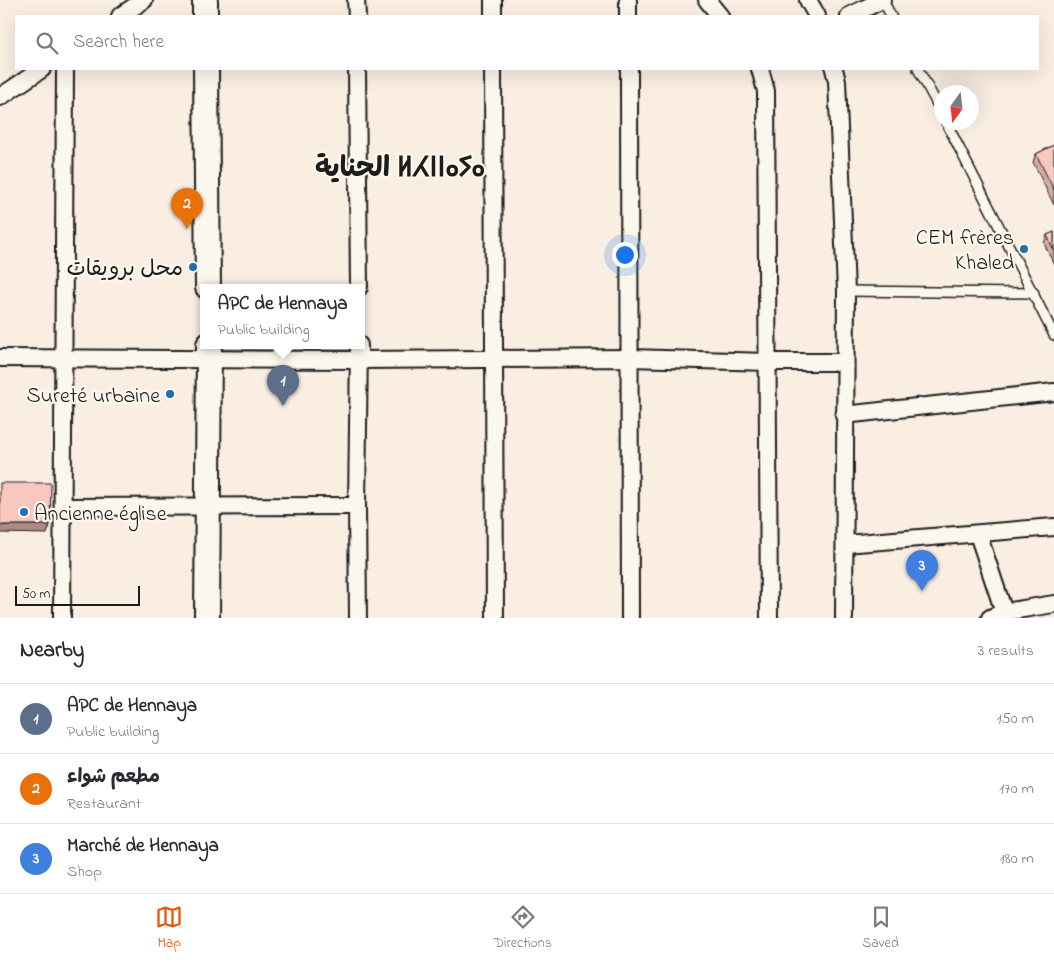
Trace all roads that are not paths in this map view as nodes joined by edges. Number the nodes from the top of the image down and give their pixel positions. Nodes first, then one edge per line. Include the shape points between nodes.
1 (144, 0) edge
2 (205, 0) edge
3 (356, 0) edge
4 (493, 0) edge
5 (628, 0) edge
6 (707, 0) edge
7 (808, 0) edge
8 (882, 0) edge
9 (122, 15) edge
10 (205, 15) edge
11 (356, 15) edge
12 (493, 15) edge
13 (628, 15) edge
14 (719, 15) edge
15 (816, 15) edge
16 (851, 15) edge
17 (890, 15) edge
18 (40, 70) edge
19 (65, 70) edge
20 (206, 70) edge
21 (357, 70) edge
22 (493, 70) edge
23 (629, 70) edge
24 (760, 70) edge
25 (834, 70) edge
26 (919, 70) edge
27 (0, 97) edge
28 (934, 99) edge
29 (950, 130) edge
30 (208, 284) edge
31 (359, 284) edge
32 (846, 292) junction
33 (1034, 293) junction
34 (1054, 336) edge
35 (209, 352) edge
36 (359, 352) edge
37 (0, 358) edge
38 (64, 358) junction
39 (630, 358) junction
40 (493, 359) junction
41 (768, 362) junction
42 (844, 362) junction
43 (1054, 392) edge
44 (844, 415) junction
45 (207, 506) junction
46 (357, 506) junction
47 (63, 507) junction
48 (1054, 527) edge
49 (978, 534) junction
50 (845, 544) junction
51 (1054, 604) edge
52 (997, 615) edge
53 (62, 618) edge
54 (207, 618) edge
55 (358, 618) edge
56 (495, 618) edge
57 (630, 618) edge
58 (769, 618) edge
59 (844, 618) edge

1 - 9 street
2 - 10 main road
3 - 11 street
4 - 12 street
5 - 13 street
6 - 14 street
7 - 15 street
8 - 16 street
8 - 17 lane
18 - 27 street
19 - 38 street
20 - 30 main road
21 - 31 street
22 - 40 street
23 - 39 street
24 - 41 street via 766,91
25 - 32 street
26 - 28 lane
29 - 33 lane
32 - 33 lane
32 - 42 street
33 - 34 lane
35 - 36 street
35 - 38 street
35 - 45 main road
36 - 40 street
36 - 46 street
37 - 38 street
38 - 47 street
39 - 40 street
39 - 41 street
39 - 57 street
40 - 56 street
41 - 42 street
41 - 58 street
42 - 44 street
43 - 44 street
44 - 50 street
45 - 46 street
45 - 47 street
45 - 54 main road
46 - 55 street
47 - 53 street
48 - 49 street
49 - 50 street
49 - 52 street
50 - 59 street
51 - 52 street

